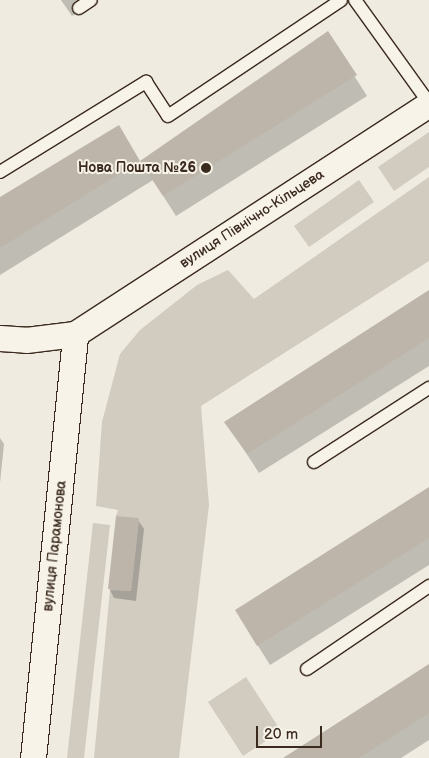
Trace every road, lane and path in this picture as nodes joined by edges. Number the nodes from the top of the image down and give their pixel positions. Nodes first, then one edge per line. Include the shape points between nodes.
1 (91, 0) edge
2 (341, 0) edge
3 (355, 0) edge
4 (79, 8) dead end
5 (429, 104) edge
6 (0, 172) edge
7 (75, 334) junction
8 (0, 338) edge
9 (429, 388) edge
10 (314, 462) dead end
11 (429, 586) edge
12 (307, 669) dead end
13 (34, 758) edge

1 - 4 lane
2 - 6 lane via 168,116 146,82
3 - 5 lane
5 - 7 street, вулиця Північно-Кільцева
7 - 8 street via 26,340
7 - 13 street, вулиця Парамонова
9 - 10 lane
11 - 12 lane

